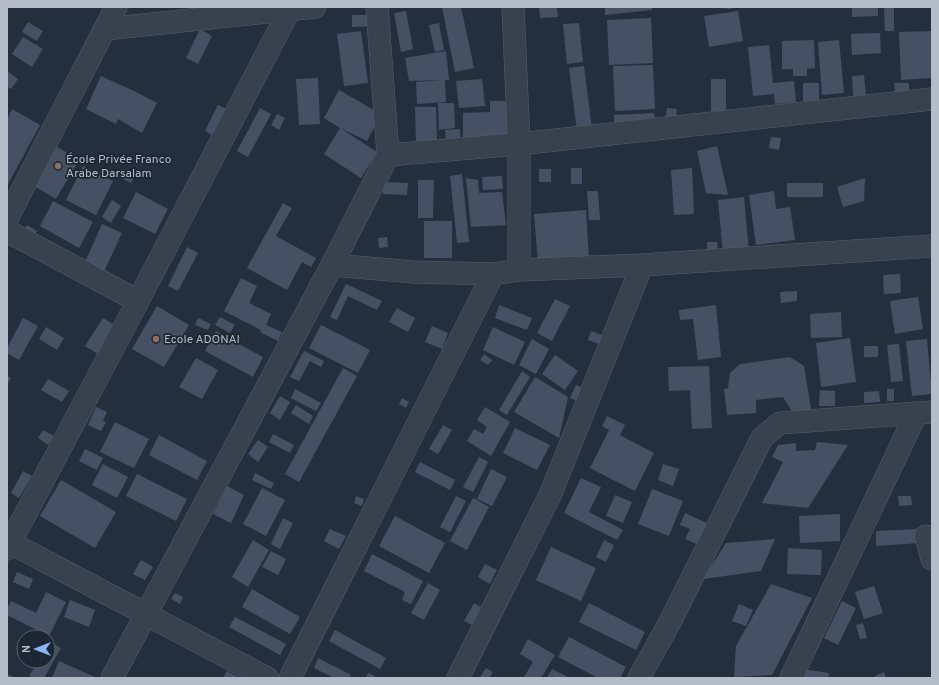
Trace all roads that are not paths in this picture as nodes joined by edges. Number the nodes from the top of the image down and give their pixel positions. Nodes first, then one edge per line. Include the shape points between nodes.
1 (116, 7) edge
2 (315, 7) edge
3 (377, 7) edge
4 (513, 7) edge
5 (290, 9) junction
6 (104, 29) junction
7 (932, 100) edge
8 (519, 144) junction
9 (388, 155) junction
10 (7, 219) edge
11 (7, 231) edge
12 (932, 246) edge
13 (332, 265) junction
14 (642, 265) junction
15 (519, 270) junction
16 (493, 274) junction
17 (138, 301) junction
18 (924, 413) edge
19 (926, 536) dead end
20 (8, 544) edge
21 (932, 559) edge
22 (146, 614) junction
23 (112, 678) edge
24 (267, 678) edge
25 (290, 678) edge
26 (458, 678) edge
27 (639, 678) edge
28 (791, 678) edge

1 - 6 street
2 - 5 street
3 - 9 street
4 - 8 street
5 - 6 street
5 - 17 street
6 - 10 street
7 - 8 street
8 - 9 street
8 - 15 street
9 - 13 street
11 - 17 street
12 - 14 street
13 - 16 street via 414,272
13 - 22 street
14 - 15 street
14 - 26 street via 551,493
15 - 16 street
16 - 25 street
17 - 20 street
18 - 27 street via 780,423 762,438
18 - 28 street
19 - 21 street
20 - 22 street
22 - 23 street
22 - 24 street

